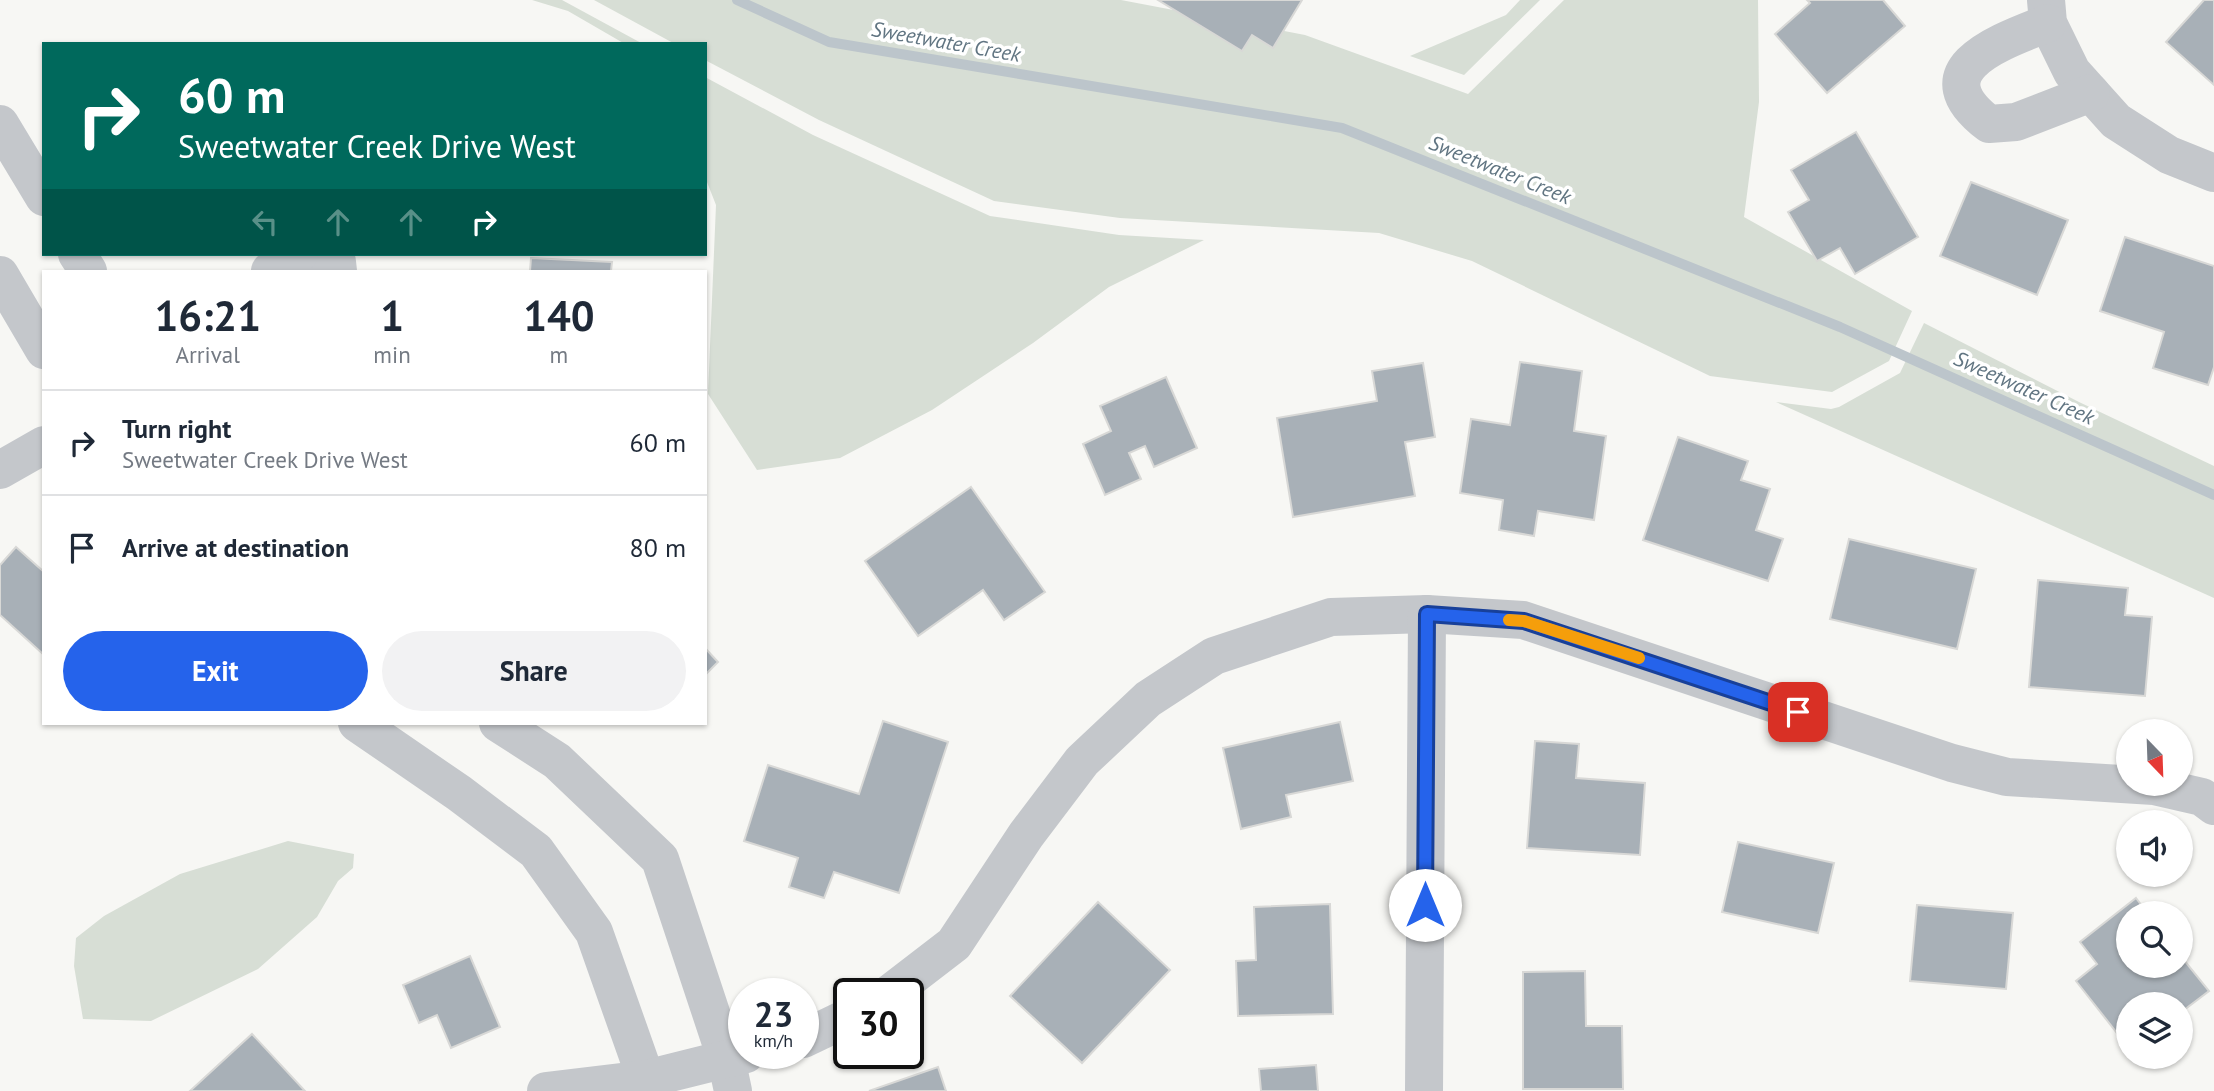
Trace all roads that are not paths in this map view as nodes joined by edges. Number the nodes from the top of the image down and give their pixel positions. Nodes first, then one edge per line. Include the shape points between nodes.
1 (2047, 12) edge
2 (2091, 93) junction
3 (0, 124) edge
4 (2214, 173) edge
5 (42, 194) edge
6 (296, 256) edge
7 (323, 256) edge
8 (272, 270) edge
9 (338, 270) edge
10 (0, 275) edge
11 (42, 347) edge
12 (42, 446) edge
13 (0, 470) edge
14 (1427, 614) junction
15 (360, 725) edge
16 (501, 725) edge
17 (2214, 806) edge
18 (910, 978) edge
19 (728, 1048) edge
20 (730, 1069) edge
21 (647, 1085) edge
22 (547, 1091) edge
23 (1424, 1091) edge

1 - 2 street via 2072,72
1 - 2 street via 1980,54 1960,80 1962,92 1975,113 1989,124 2016,122
2 - 4 street via 2116,121 2169,155
3 - 5 street
6 - 8 street
7 - 9 street via 337,262
10 - 11 street
12 - 13 street
14 - 17 street via 1524,621 1952,764 2007,778 2154,786 2202,797
14 - 18 street via 1331,617 1214,656 1148,699 1083,761 1026,835 954,944
14 - 23 street
15 - 21 street via 536,851 594,932
16 - 19 street via 557,761 660,859
20 - 21 street
21 - 22 street

